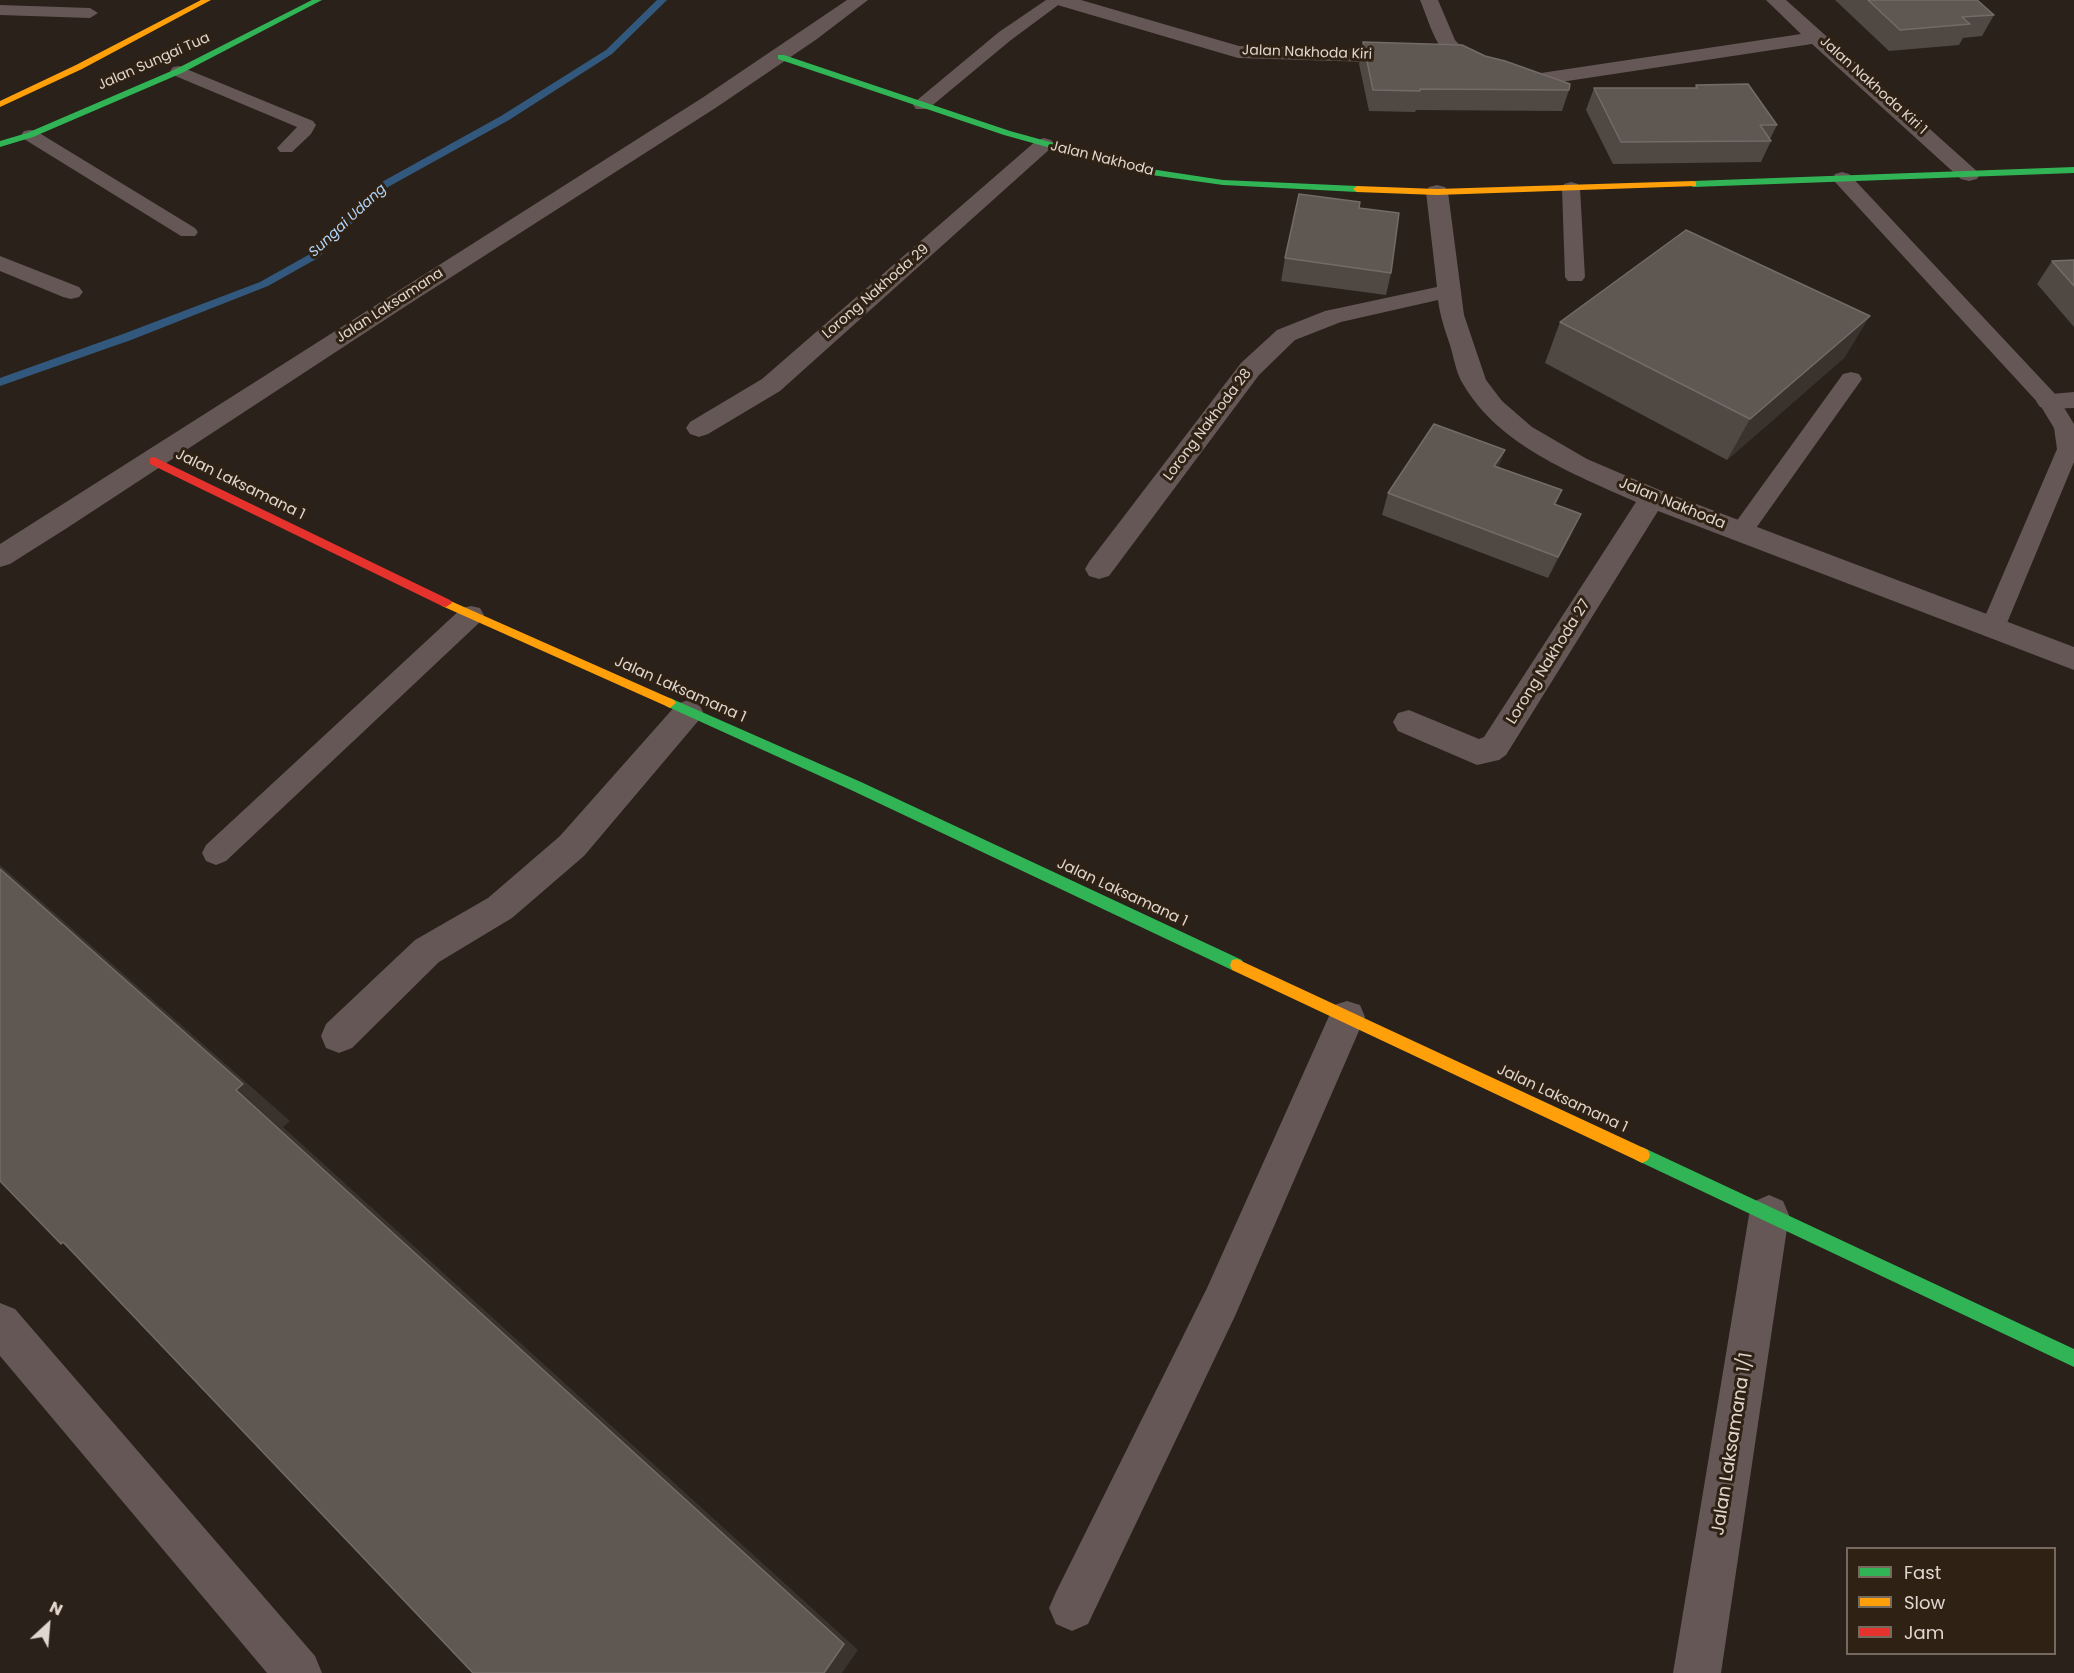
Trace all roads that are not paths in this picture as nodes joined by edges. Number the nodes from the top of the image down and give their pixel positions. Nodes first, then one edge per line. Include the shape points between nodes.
1 (207, 0) edge
2 (318, 0) edge
3 (859, 0) edge
4 (1059, 0) edge
5 (1429, 0) edge
6 (1775, 0) edge
7 (0, 10) edge
8 (90, 13) dead end
9 (1818, 36) junction
10 (1453, 51) junction
11 (781, 57) junction
12 (179, 71) junction
13 (0, 104) edge
14 (922, 105) junction
15 (30, 135) junction
16 (0, 144) edge
17 (1044, 144) junction
18 (286, 148) dead end
19 (2074, 170) edge
20 (1969, 174) junction
21 (1842, 178) junction
22 (1572, 189) junction
23 (1437, 192) junction
24 (188, 232) dead end
25 (0, 262) edge
26 (1575, 277) dead end
27 (1449, 291) junction
28 (70, 292) dead end
29 (1851, 379) edge
30 (2074, 400) edge
31 (2049, 401) junction
32 (699, 428) dead end
33 (154, 461) junction
34 (1652, 498) junction
35 (1741, 532) junction
36 (0, 557) edge
37 (1099, 569) dead end
38 (471, 615) junction
39 (1993, 628) junction
40 (2074, 659) edge
41 (688, 712) junction
42 (1409, 722) dead end
43 (216, 853) dead end
44 (1347, 1017) junction
45 (339, 1036) dead end
46 (1769, 1215) junction
47 (0, 1324) edge
48 (2074, 1358) edge
49 (1072, 1608) dead end
50 (298, 1673) edge
51 (1697, 1673) edge

1 - 13 street, Jalan Sungai Tua
2 - 12 street, Jalan Sungai Tua
3 - 11 street
4 - 10 street, Jalan Nakhoda Kiri via 1238,52 1371,56
4 - 14 lane via 1005,36
5 - 10 street
6 - 9 street, Jalan Nakhoda Kiri 1
7 - 8 lane
9 - 10 street via 1541,79 1470,66
9 - 20 street, Jalan Nakhoda Kiri 1
11 - 14 street, Jalan Nakhoda
11 - 33 street, Jalan Laksamana
12 - 15 street, Jalan Sungai Tua
12 - 18 lane via 307,126
14 - 17 street, Jalan Nakhoda
15 - 16 street, Jalan Sungai Tua
15 - 24 lane
17 - 23 street, Jalan Nakhoda via 1146,171 1239,184
17 - 32 street, Lorong Nakhoda 29 via 771,385
19 - 20 street, Jalan Nakhoda
20 - 21 street, Jalan Nakhoda
21 - 22 street, Jalan Nakhoda
21 - 31 lane
22 - 23 street, Jalan Nakhoda
22 - 26 lane
23 - 27 street, Jalan Nakhoda
25 - 28 street
27 - 34 street, Jalan Nakhoda via 1452,315 1474,382 1493,407 1523,433 1578,465
27 - 37 street, Lorong Nakhoda 28 via 1334,315 1286,335 1250,369
29 - 35 lane
30 - 31 street
31 - 39 lane via 2065,428 2068,449
33 - 36 street, Jalan Laksamana
33 - 38 street, Jalan Laksamana 1
34 - 35 street, Jalan Nakhoda
34 - 42 street, Lorong Nakhoda 27 via 1495,746 1477,752
35 - 39 street, Jalan Nakhoda
38 - 41 street, Jalan Laksamana 1
38 - 43 lane
39 - 40 street, Jalan Nakhoda
41 - 44 street, Jalan Laksamana 1 via 856,786
41 - 45 street via 572,846 500,908 427,951
44 - 46 street, Jalan Laksamana 1
44 - 49 street via 1221,1302
46 - 48 street, Jalan Laksamana 1
46 - 51 street, Jalan Laksamana 1/1
47 - 50 street

